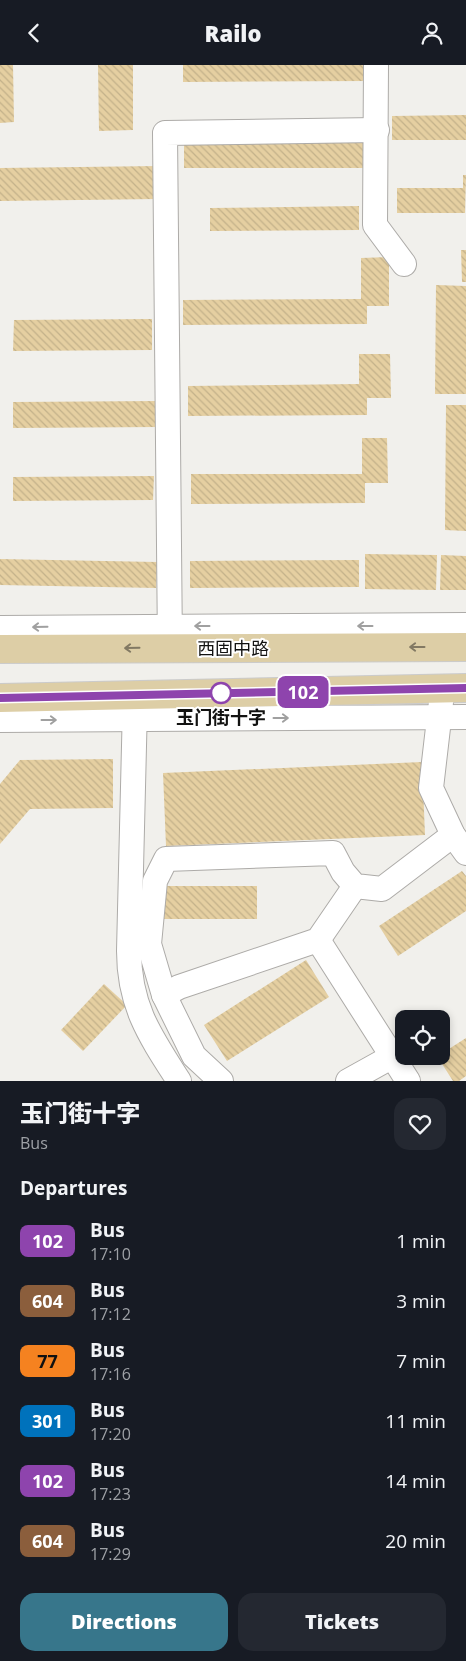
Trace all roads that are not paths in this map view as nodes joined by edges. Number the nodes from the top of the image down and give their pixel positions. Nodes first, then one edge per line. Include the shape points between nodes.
1 (376, 65) edge
2 (377, 130) junction
3 (404, 264) dead end
4 (466, 625) edge
5 (0, 628) edge
6 (170, 637) junction
7 (466, 647) edge
8 (0, 649) edge
9 (454, 689) edge
10 (0, 698) edge
11 (135, 707) junction
12 (440, 717) junction
13 (466, 717) edge
14 (0, 720) edge
15 (460, 844) edge
16 (356, 886) junction
17 (318, 940) junction
18 (164, 995) junction
19 (393, 1056) junction
20 (179, 1081) edge
21 (221, 1081) edge
22 (348, 1081) edge
23 (408, 1081) edge

1 - 2 street
2 - 3 street via 375,225
2 - 6 street via 165,133
4 -> 6 street
6 -> 5 street
7 -> 6 main road, 西固中路
6 -> 8 main road, 西固中路
9 - 11 main road
9 - 12 street
10 - 11 main road
11 -> 12 street
14 -> 11 street
11 - 20 street via 130,979 145,1026
12 - 13 street
12 - 15 street via 431,788
15 - 16 street via 382,889
16 - 17 street
16 - 18 street via 342,872 334,853 166,859 155,881 149,944
17 - 18 street
17 - 19 street
18 - 21 street via 194,1056
19 - 22 street
19 - 23 street

